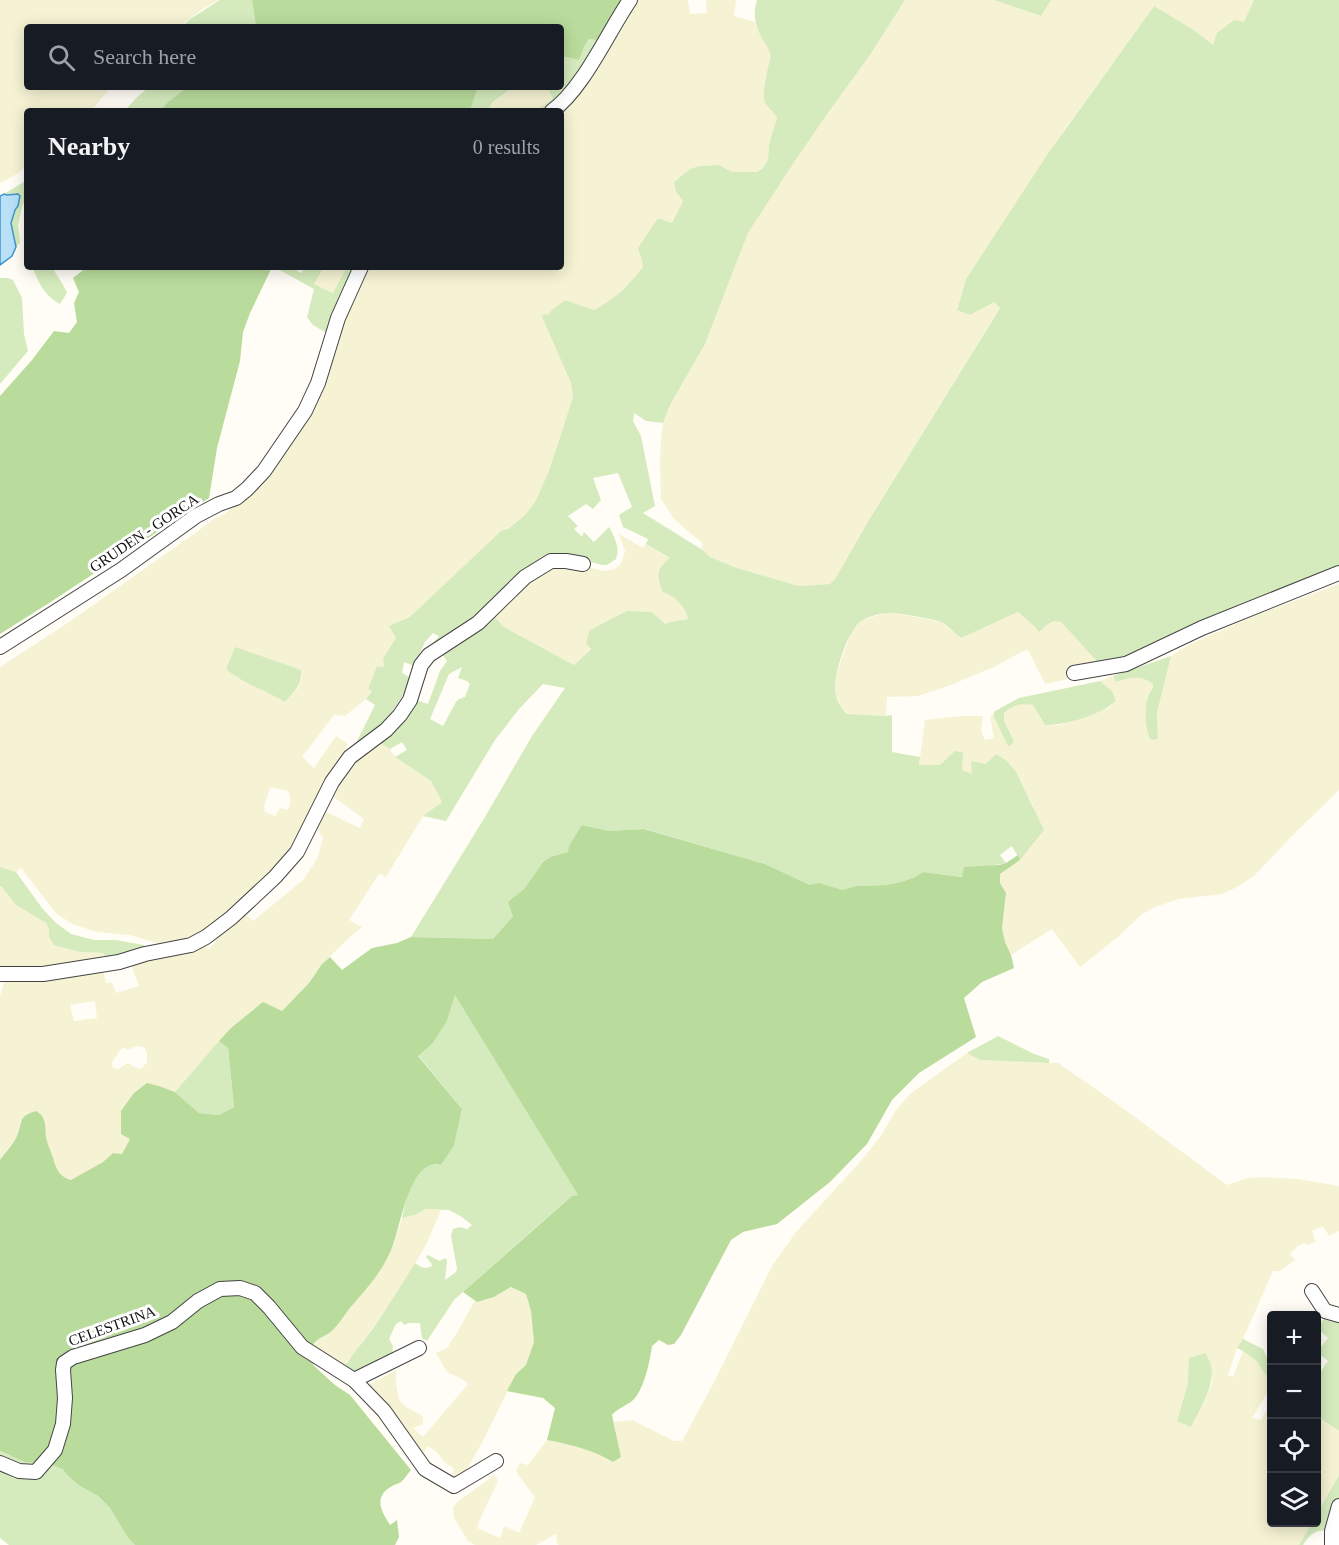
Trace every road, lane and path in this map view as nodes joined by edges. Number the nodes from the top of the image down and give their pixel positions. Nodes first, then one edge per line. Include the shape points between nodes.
1 (630, 0) edge
2 (555, 108) edge
3 (361, 270) edge
4 (583, 564) dead end
5 (1339, 573) edge
6 (0, 647) edge
7 (1074, 673) dead end
8 (0, 974) edge
9 (1312, 1291) dead end
10 (1339, 1315) edge
11 (419, 1348) dead end
12 (354, 1380) junction
13 (496, 1461) dead end
14 (0, 1463) edge
15 (1339, 1506) edge
16 (1332, 1545) edge

1 - 2 street via 584,75
3 - 6 street, GRUDEN - GORCA via 338,318 305,411 253,483 236,498 196,516 121,570
4 - 8 street via 551,561 525,577 478,623 429,655 400,715 350,757 332,782 297,852 275,877 206,937 190,945 119,962 43,974
5 - 7 street via 1126,664
9 - 10 street via 1325,1311
11 - 12 street
12 - 13 street via 384,1411 425,1469 454,1486
12 - 14 street, CELESTRINA via 302,1347 255,1293 240,1288 220,1289 172,1322 145,1335 64,1363 63,1424 55,1450 36,1472 19,1471
15 - 16 street

